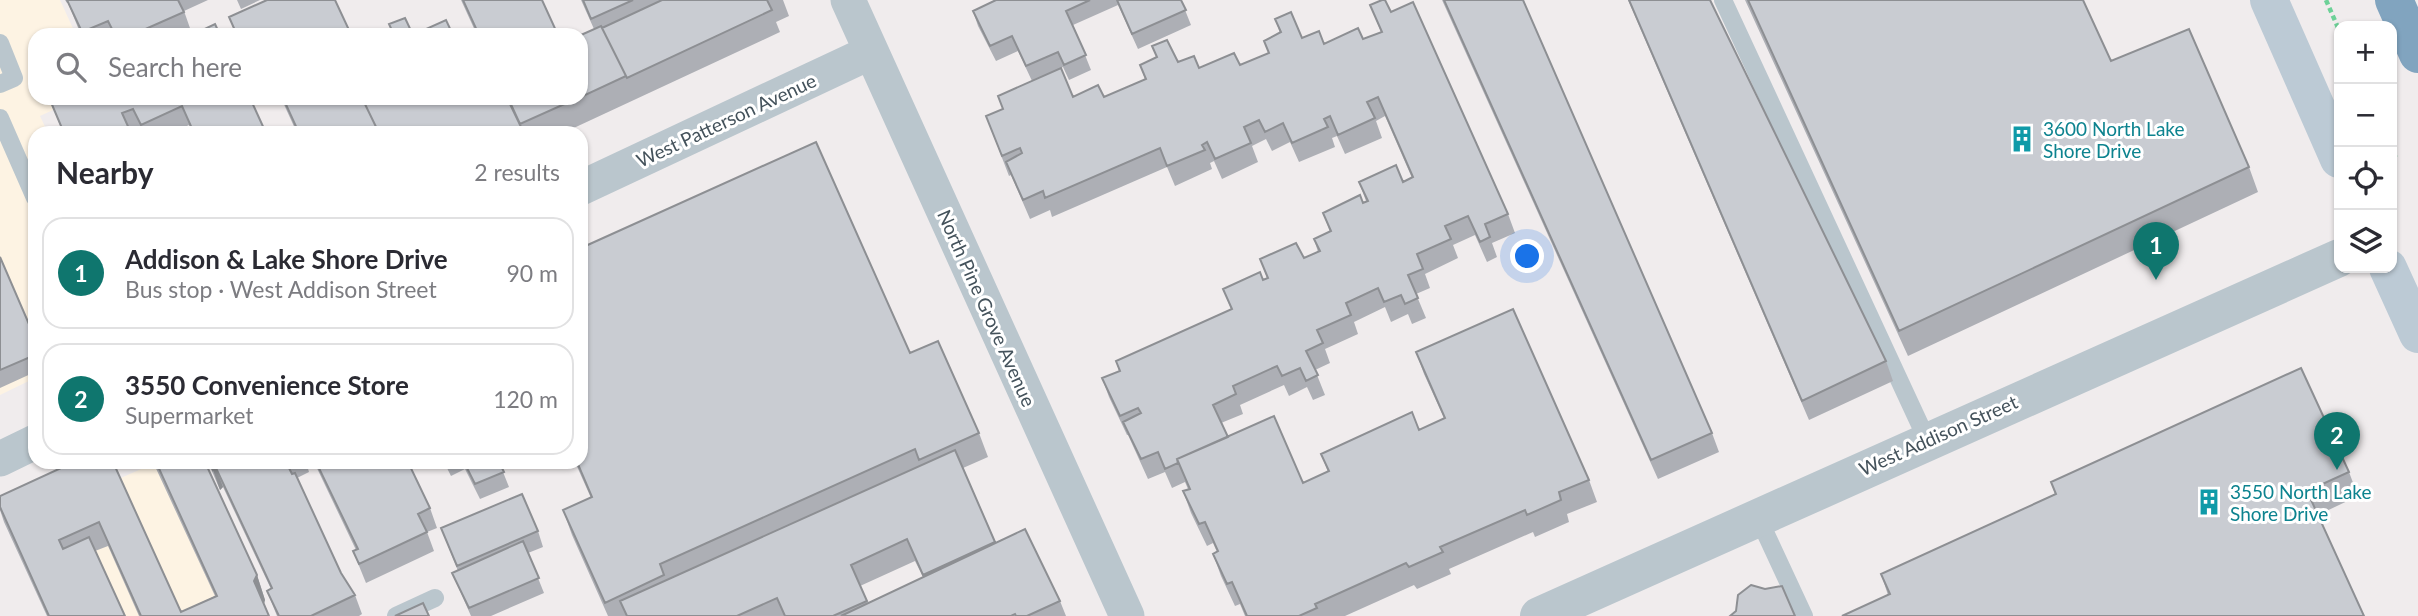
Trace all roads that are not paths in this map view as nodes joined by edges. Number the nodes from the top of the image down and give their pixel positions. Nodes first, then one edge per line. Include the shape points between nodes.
1 (848, 0) edge
2 (1723, 0) edge
3 (2269, 0) edge
4 (2394, 0) edge
5 (0, 44) edge
6 (871, 52) junction
7 (2418, 54) edge
8 (0, 84) edge
9 (0, 118) edge
10 (2334, 148) edge
11 (28, 182) edge
12 (588, 184) edge
13 (2334, 260) edge
14 (2390, 273) edge
15 (2418, 334) edge
16 (1927, 440) junction
17 (28, 445) edge
18 (0, 459) edge
19 (1758, 517) junction
20 (435, 598) dead end
21 (396, 616) edge
22 (1127, 616) edge
23 (1539, 616) edge
24 (1804, 616) edge

1 - 6 street, North Pine Grove Avenue
2 - 16 lane
3 - 10 main road
4 - 7 highway
5 - 8 lane via 14,78
6 - 12 street, West Patterson Avenue
6 - 22 street, North Pine Grove Avenue
9 - 11 lane
13 - 16 street, West Addison Street
14 - 15 main road
16 - 19 street, West Addison Street
17 - 18 street
19 - 23 street, West Addison Street
19 - 24 lane
20 - 21 lane

